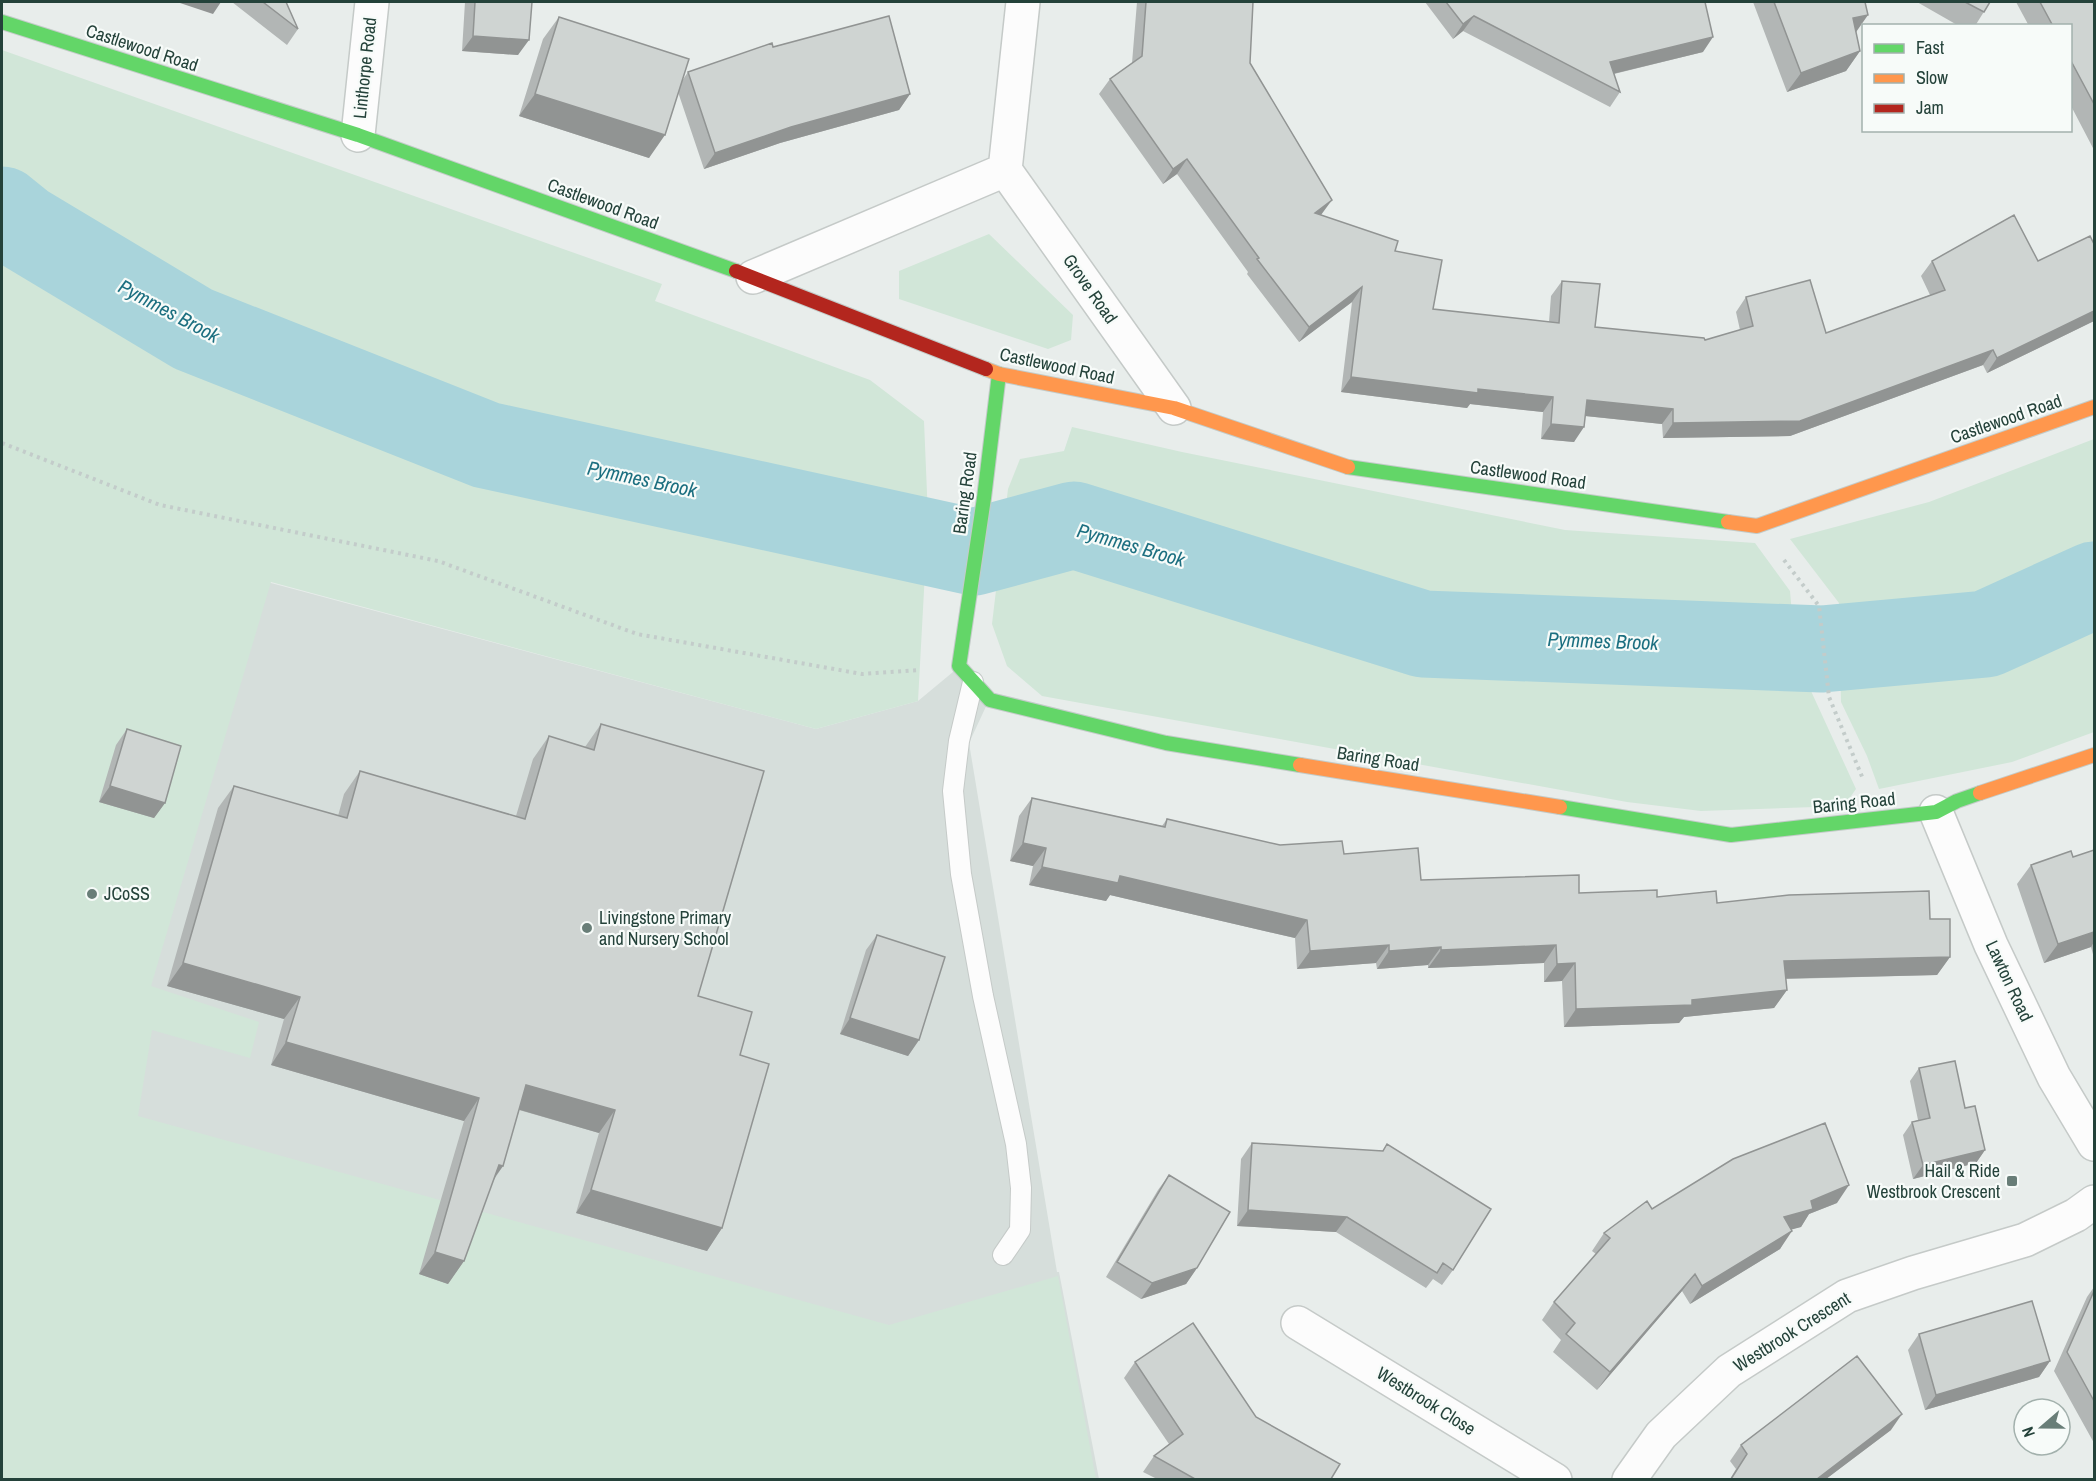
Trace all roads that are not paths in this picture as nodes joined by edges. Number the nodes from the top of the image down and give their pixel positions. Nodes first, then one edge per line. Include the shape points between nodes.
1 (372, 2) edge
2 (1023, 2) edge
3 (2, 22) edge
4 (358, 135) junction
5 (1005, 170) junction
6 (753, 277) junction
7 (999, 374) junction
8 (2094, 407) edge
9 (1174, 408) junction
10 (973, 682) junction
11 (2094, 755) edge
12 (1936, 812) junction
13 (2094, 1144) edge
14 (2094, 1202) edge
15 (1003, 1255) dead end
16 (1298, 1323) dead end
17 (1555, 1479) edge
18 (1629, 1479) edge

1 - 4 street, Linthorpe Road
2 - 5 street
3 - 4 street, Castlewood Road
4 - 6 street, Castlewood Road
5 - 6 street
5 - 9 street, Grove Road
6 - 7 street, Castlewood Road
7 - 9 street, Castlewood Road
7 - 10 street, Baring Road via 959,666
8 - 9 street, Castlewood Road via 1757,526 1350,468
10 - 12 street, Baring Road via 990,700 1166,743 1731,835
10 - 15 lane via 959,741 953,791 963,885 1016,1144 1021,1188 1020,1230
11 - 12 street, Baring Road via 1957,801
12 - 13 street, Lawton Road via 1991,945 2054,1077
14 - 18 street, Westbrook Crescent via 2025,1240 1912,1272 1848,1296 1729,1371 1661,1435
16 - 17 street, Westbrook Close

